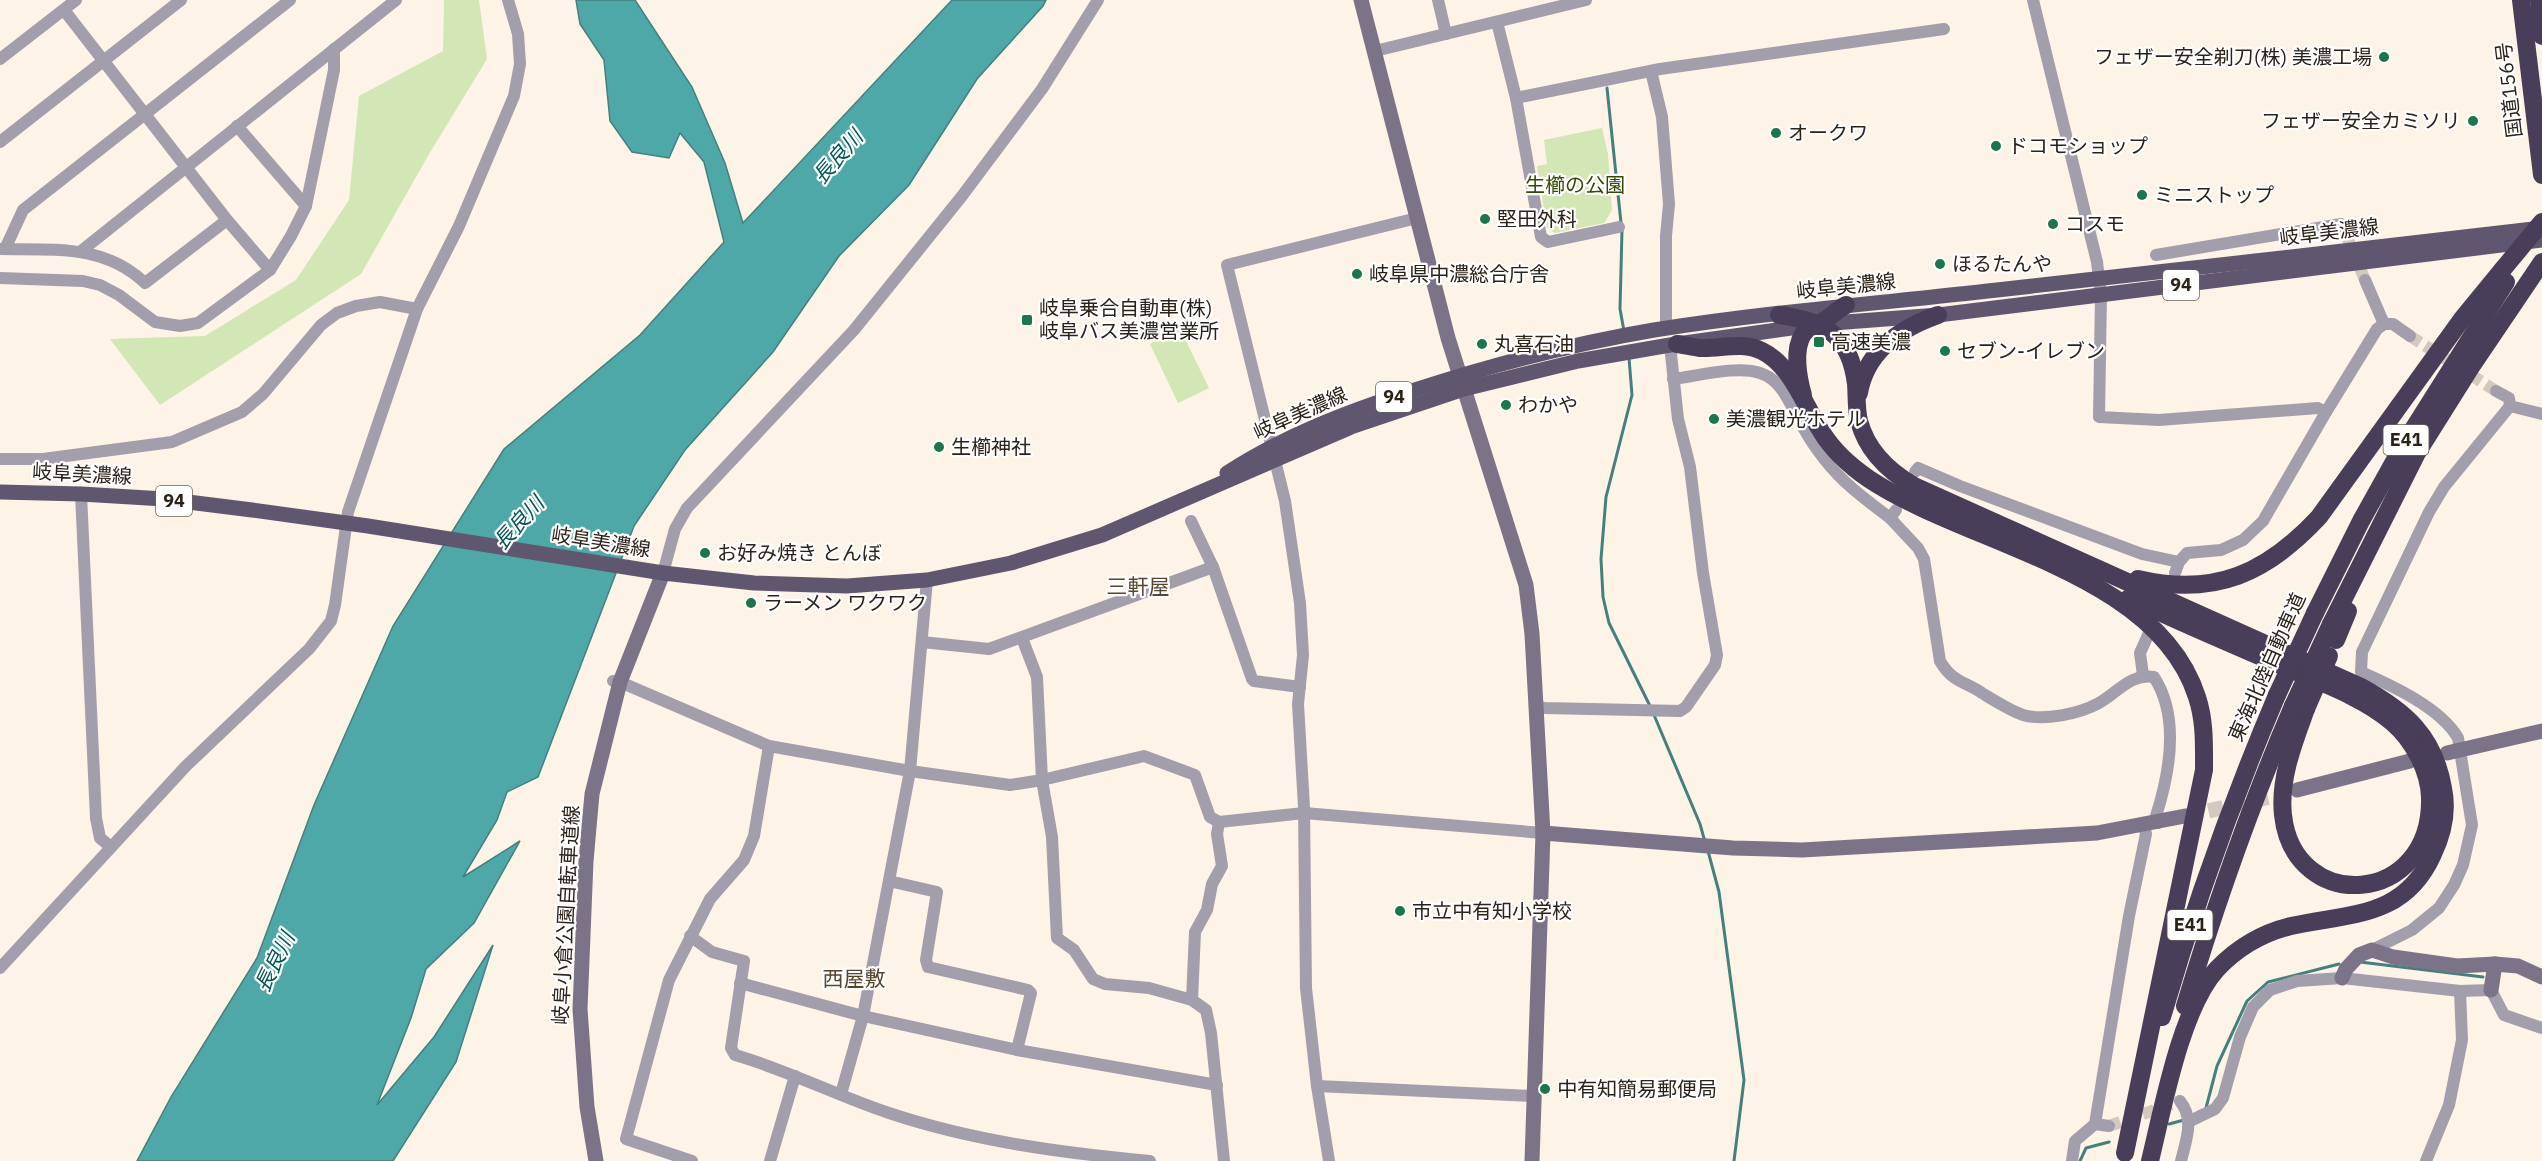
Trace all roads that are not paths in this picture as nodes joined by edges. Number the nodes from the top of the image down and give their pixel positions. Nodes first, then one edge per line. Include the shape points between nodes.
1 (76, 0) edge
2 (181, 0) edge
3 (290, 0) edge
4 (396, 0) edge
5 (508, 0) edge
6 (1098, 0) edge
7 (1361, 0) edge
8 (1438, 0) edge
9 (1586, 0) edge
10 (2033, 0) edge
11 (2521, 0) edge
12 (2539, 0) edge
13 (64, 10) junction
14 (1497, 22) junction
15 (1944, 29) dead end
16 (1446, 34) junction
17 (2542, 36) edge
18 (334, 50) junction
19 (1375, 51) junction
20 (0, 59) edge
21 (103, 61) junction
22 (1652, 71) junction
23 (1516, 98) junction
24 (146, 114) junction
25 (237, 126) junction
26 (0, 142) edge
27 (186, 167) junction
28 (2542, 175) edge
29 (306, 206) junction
30 (1418, 218) junction
31 (227, 220) junction
32 (2542, 222) edge
33 (1619, 227) dead end
34 (2542, 228) edge
35 (2542, 232) edge
36 (2346, 235) dead end
37 (2542, 240) edge
38 (2, 249) edge
39 (80, 252) junction
40 (2156, 255) dead end
41 (2542, 262) edge
42 (270, 270) junction
43 (2513, 277) junction
44 (0, 278) edge
45 (2099, 279) junction
46 (2365, 280) tunnel mouth
47 (2101, 295) junction
48 (1846, 305) junction
49 (417, 309) junction
50 (1779, 315) junction
51 (1938, 315) junction
52 (1820, 324) junction
53 (2384, 324) junction
54 (1666, 329) junction
55 (2410, 336) tunnel mouth
56 (1674, 344) junction
57 (1673, 379) junction
58 (1462, 382) junction
59 (2496, 391) tunnel mouth
60 (2510, 402) junction
61 (1806, 405) junction
62 (2542, 405) edge
63 (1857, 408) junction
64 (2326, 412) junction
65 (2542, 414) edge
66 (1274, 453) junction
67 (0, 459) edge
68 (1915, 472) dead end
69 (0, 492) edge
70 (81, 494) junction
71 (1191, 521) dead end
72 (346, 524) junction
73 (1213, 567) junction
74 (2074, 567) junction
75 (663, 573) junction
76 (927, 580) junction
77 (2149, 633) dead end
78 (1022, 638) junction
79 (922, 642) junction
80 (2143, 675) junction
81 (617, 681) junction
82 (1300, 687) junction
83 (1536, 706) junction
84 (2300, 707) junction
85 (2542, 731) edge
86 (769, 746) junction
87 (2453, 751) junction
88 (2410, 761) dead end
89 (910, 771) junction
90 (1042, 780) junction
91 (2297, 790) tunnel mouth
92 (1304, 813) junction
93 (2185, 816) tunnel mouth
94 (1219, 822) junction
95 (2151, 824) junction
96 (1543, 833) junction
97 (111, 847) junction
98 (889, 881) junction
99 (690, 936) junction
100 (2372, 950) junction
101 (2495, 964) junction
102 (0, 968) edge
103 (2542, 977) edge
104 (2342, 978) junction
105 (741, 983) junction
106 (2492, 990) junction
107 (2460, 991) junction
108 (1192, 1000) junction
109 (863, 1016) junction
110 (2542, 1028) edge
111 (1017, 1050) junction
112 (795, 1076) junction
113 (1217, 1085) junction
114 (1317, 1086) junction
115 (841, 1094) junction
116 (1533, 1096) junction
117 (2095, 1124) junction
118 (2109, 1126) tunnel mouth
119 (2124, 1157) edge
120 (596, 1161) edge
121 (692, 1161) edge
122 (770, 1161) edge
123 (1149, 1161) edge
124 (1224, 1161) edge
125 (1329, 1161) edge
126 (1532, 1161) edge
127 (2072, 1161) edge
128 (2144, 1161) edge
129 (2150, 1161) edge
130 (2181, 1161) edge
131 (2426, 1161) edge

1 - 13 street
2 - 21 street
3 - 24 street
4 - 18 street
5 - 49 street via 518,34 520,64 514,96 459,226
6 - 75 street via 1042,89 854,330 687,508 675,529
7 - 19 street
8 - 16 street
9 - 14 street
10 - 45 street
11 - 28 highway, 国道156号
12 - 17 highway, 国道156号
13 - 20 street
13 - 21 street
14 - 16 street
14 - 23 street
15 - 22 street
16 - 19 street
18 - 25 street
18 - 29 street via 334,70
19 - 30 street
21 - 24 street
21 - 26 street
22 - 23 street
22 - 54 street via 1662,117 1669,204
23 - 33 street via 1541,237 1548,242
24 - 27 street
24 - 38 street via 23,210
25 - 27 street
25 - 29 street
27 - 31 street
27 - 39 street
29 - 42 street
30 - 58 street
30 - 66 street via 1227,265
31 - 39 street via 145,283 118,262
31 - 42 street
32 - 43 highway, bridge
34 - 45 main road, 岐阜美濃線 / 94
35 - 43 highway, 東海北陸自動車道 / E41
36 - 40 street via 2341,224
37 - 47 main road, 岐阜美濃線 / 94
38 - 39 street
41 - 43 highway, 東海北陸自動車道 / E41
42 - 44 street via 198,323 180,326 155,322 100,285
43 - 74 highway via 2442,346 2319,517 2278,556 2233,578 2184,585
43 - 84 highway, 東海北陸自動車道 / E41, bridge via 2417,453
43 - 119 highway, 東海北陸自動車道 / E41, bridge via 2448,370 2405,442 2361,521 2277,695 2198,899
45 - 47 street
45 - 48 main road, 岐阜美濃線 / 94
46 - 53 street
47 - 51 main road, 岐阜美濃線 / 94
47 - 64 street via 2099,417 2159,420 2318,408
48 - 50 main road, 岐阜美濃線 / 94
48 - 52 highway
49 - 67 street via 380,302 337,313 242,412 172,442 43,459
49 - 72 street
50 - 52 highway
50 - 54 main road, 岐阜美濃線 / 94
51 - 52 main road, 岐阜美濃線 / 94
51 - 63 highway via 1899,332 1874,357 1860,388
52 - 56 main road, 岐阜美濃線 / 94
52 - 61 highway via 1803,335 1798,349
52 - 63 highway via 1843,342 1854,370
53 - 55 street via 2393,324
53 - 64 street via 2377,329
54 - 58 main road, 岐阜美濃線 / 94 via 1573,346
56 - 57 street
56 - 58 main road, 岐阜美濃線 / 94
56 - 61 highway via 1700,348 1746,346 1762,351 1773,358
57 - 80 street via 1745,370 1761,373 1775,382 1830,466 1849,488 1893,514 1918,548 1924,559 1940,661 1958,682 2024,715 2047,717 2098,704
57 - 83 street via 1690,467 1717,655 1715,665 1680,711
58 - 66 main road, 岐阜美濃線 / 94 via 1327,421
58 - 83 street via 1526,585
59 - 60 street
60 - 62 street
60 - 65 street
60 - 87 street via 2434,504 2362,652 2361,672 2402,690 2452,727 2458,738
61 - 74 highway via 1835,450 1870,479 1912,503
63 - 74 highway via 1864,435 1894,475
64 - 68 street via 2262,521 2243,540 2221,550 2187,553 2177,568 1918,468
66 - 76 main road, 岐阜美濃線 / 94 via 1186,500 1102,535 1011,563
66 - 82 street via 1300,603
69 - 70 main road, 岐阜美濃線 / 94
70 - 72 main road, 岐阜美濃線 / 94 via 175,501
70 - 97 street via 96,818 100,838
71 - 73 street
72 - 75 main road, 岐阜美濃線 / 94
72 - 97 street via 335,605 321,636 186,766
73 - 78 street
73 - 82 street via 1252,679
74 - 84 highway via 2334,688 2393,723 2417,753 2425,772 2430,813 2418,849 2393,876 2356,886 2338,883 2313,870 2294,850 2285,824 2283,796
74 - 119 highway via 2164,639 2190,678 2202,720 2204,770 2199,799
74 - 129 highway via 2340,676 2387,701 2420,731 2441,775 2445,796 2442,828 2430,862 2415,883 2396,899 2349,917 2268,933 2230,956 2215,971 2188,1020
75 - 76 main road, 岐阜美濃線 / 94 via 754,583 836,586
75 - 81 street, 岐阜小倉公園自転車道線
76 - 79 street
77 - 80 street via 2140,653
78 - 79 street via 989,650
78 - 90 street via 1037,677
79 - 89 street
80 - 95 street via 2154,677 2162,688 2170,724 2169,759
81 - 86 street
81 - 120 street, 岐阜小倉公園自転車道線 via 592,794 583,916 580,1009 587,1107
82 - 92 street
83 - 96 street
84 - 128 highway, 東海北陸自動車道 / E41 via 2266,768 2216,903
85 - 87 street
86 - 89 street
86 - 99 street via 753,836 744,860 710,899
87 - 100 street via 2472,825 2463,865 2439,908 2412,930
88 - 91 street
89 - 90 street via 999,785
89 - 98 street
90 - 94 street via 1144,756 1195,775 1210,817
90 - 108 street via 1052,837 1057,938 1074,950 1099,982 1149,988
92 - 94 street
92 - 96 street
92 - 114 street via 1306,988
93 - 95 street
94 - 108 street via 1222,866 1212,884 1208,910 1195,932
95 - 96 street via 2097,833 1802,850
95 - 117 street via 2129,916
96 - 116 street
97 - 102 street
98 - 109 street
98 - 111 street via 937,892 928,967 1031,993
99 - 105 street via 712,952 744,962
99 - 121 street via 669,980 626,1139
100 - 101 street via 2457,966
100 - 104 street via 2359,956
101 - 103 street via 2518,966
101 - 106 street
104 - 107 street
104 - 130 street via 2297,981 2270,990 2253,1007 2223,1098 2215,1109 2187,1114
105 - 109 street
105 - 112 street via 731,1048 735,1055
106 - 107 street
106 - 110 street via 2504,1015
107 - 131 street via 2462,1040 2449,1106
108 - 113 street via 1206,1010
109 - 111 street
109 - 115 street
111 - 113 street
112 - 115 street
112 - 122 street
113 - 124 street
114 - 116 street
114 - 125 street
115 - 123 street via 888,1113 963,1134 1085,1155
116 - 126 street
117 - 118 street
117 - 127 street via 2075,1141

